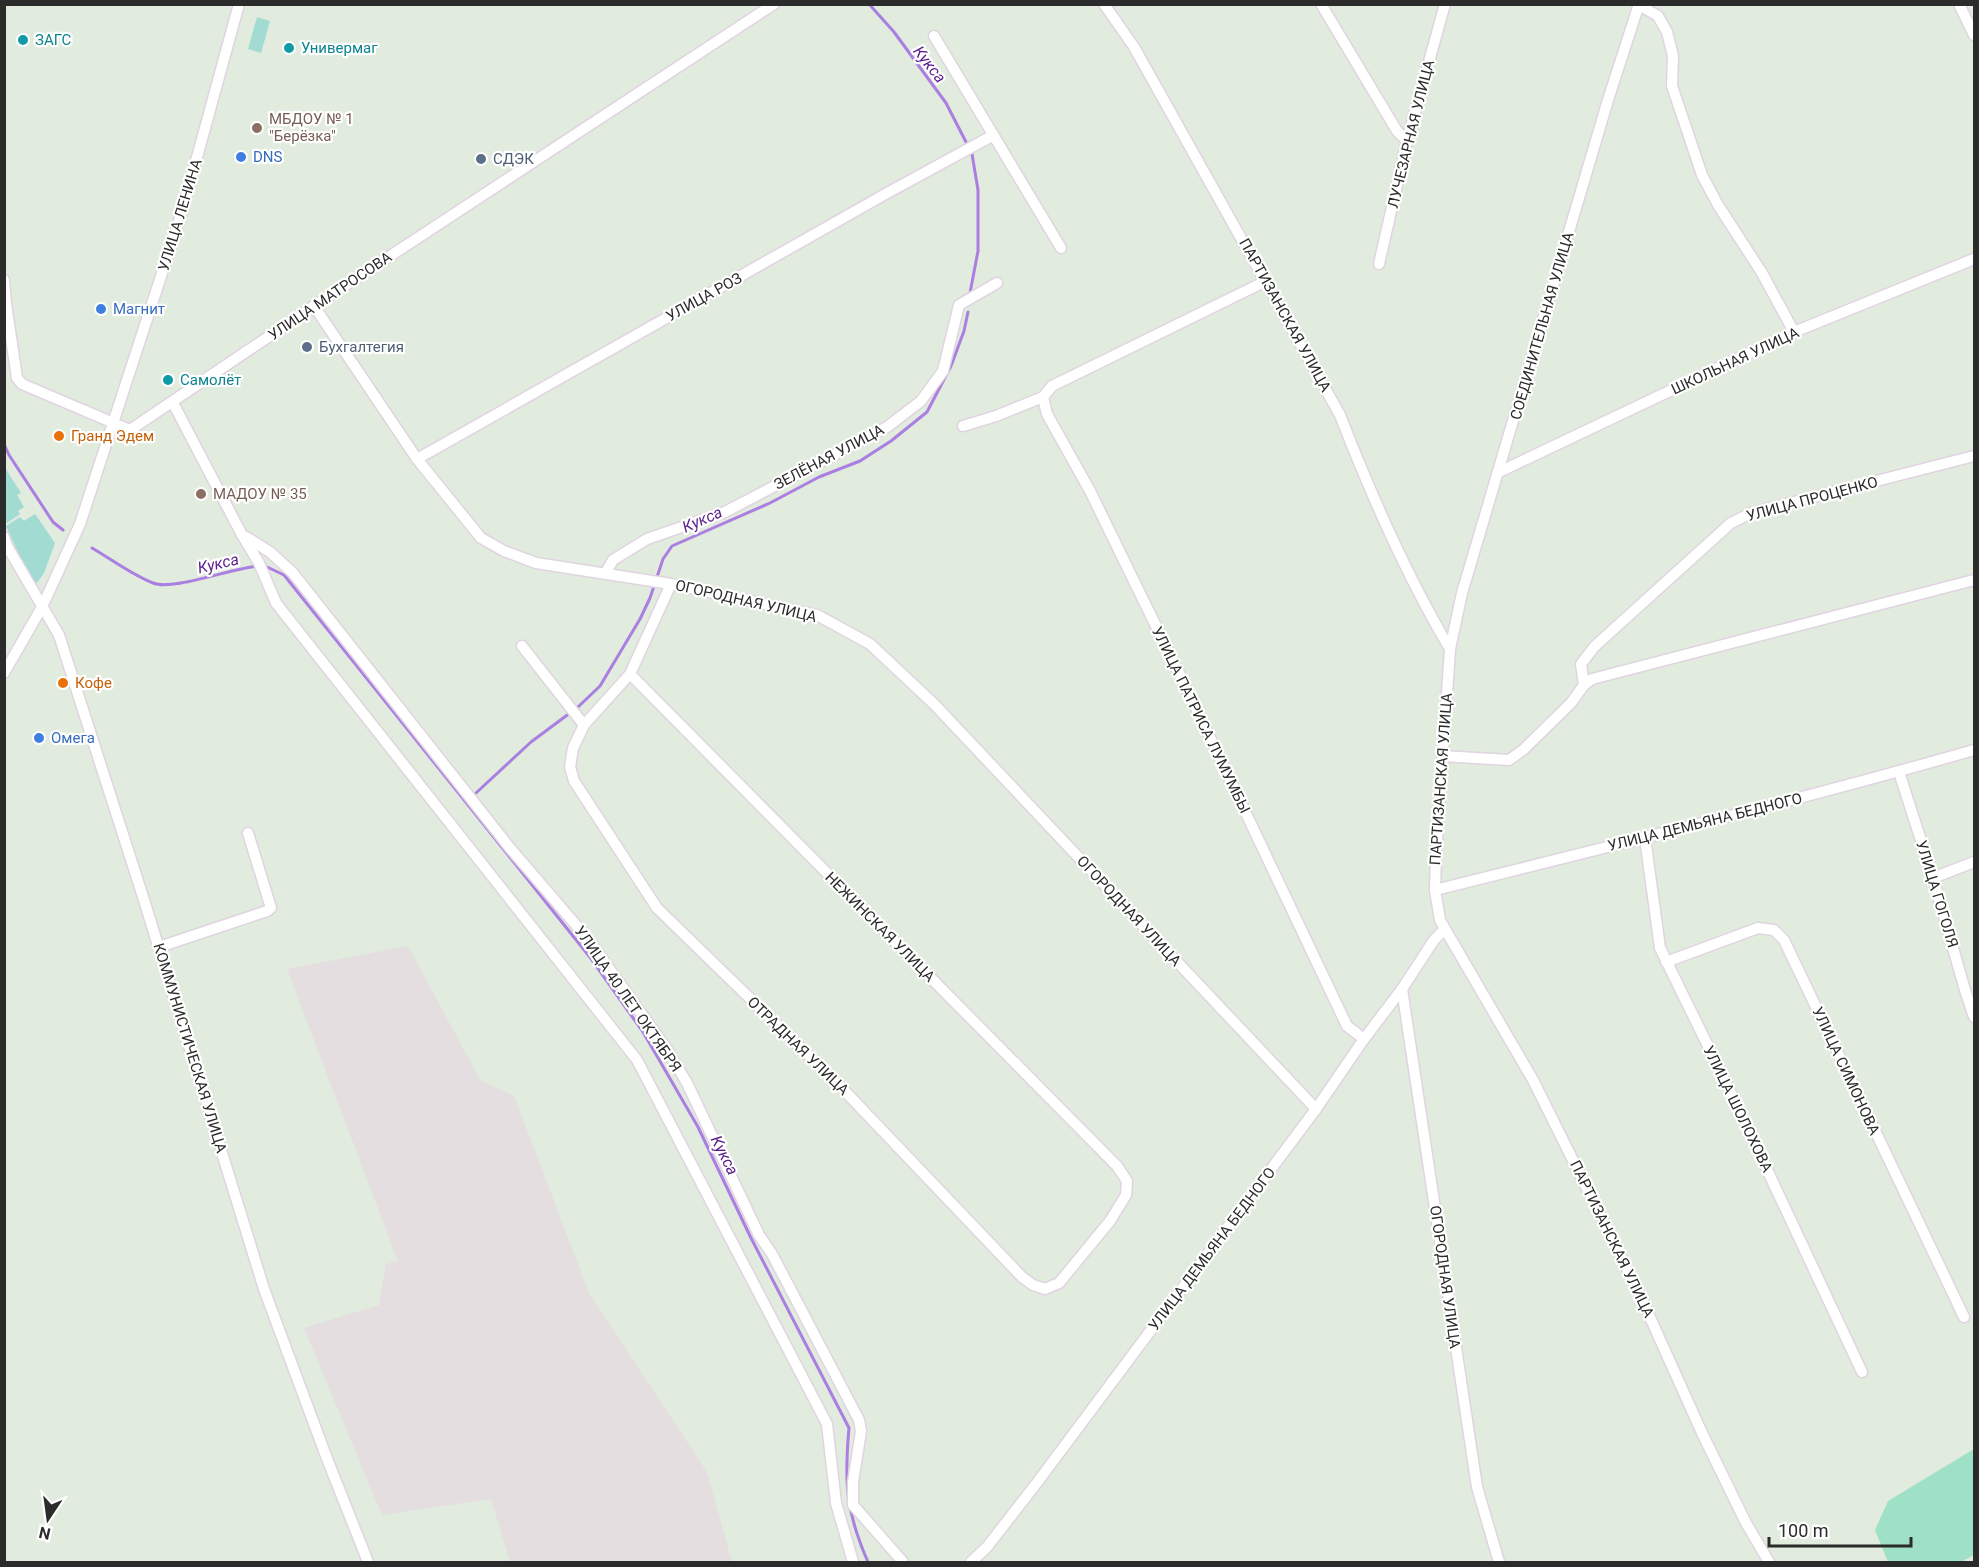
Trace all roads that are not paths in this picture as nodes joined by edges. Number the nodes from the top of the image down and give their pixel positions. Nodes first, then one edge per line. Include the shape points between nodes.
1 (239, 4) edge
2 (774, 4) edge
3 (1104, 4) edge
4 (1321, 4) edge
5 (1445, 4) edge
6 (1959, 4) edge
7 (1639, 5) edge
8 (1974, 35) edge
9 (934, 36) dead end
10 (992, 136) junction
11 (1407, 141) junction
12 (1061, 248) dead end
13 (1974, 259) edge
14 (1379, 264) dead end
15 (4, 280) edge
16 (1266, 281) junction
17 (997, 283) dead end
18 (314, 306) junction
19 (1794, 333) junction
20 (1043, 397) junction
21 (173, 403) junction
22 (114, 423) junction
23 (963, 426) dead end
24 (1974, 456) edge
25 (417, 459) junction
26 (1499, 472) junction
27 (242, 535) junction
28 (4, 537) edge
29 (605, 574) junction
30 (1974, 580) edge
31 (666, 584) junction
32 (42, 607) junction
33 (522, 646) dead end
34 (1450, 649) junction
35 (4, 673) edge
36 (630, 674) junction
37 (1584, 685) junction
38 (584, 725) junction
39 (1974, 750) edge
40 (1442, 756) junction
41 (1899, 772) junction
42 (248, 833) dead end
43 (1645, 838) junction
44 (1974, 862) edge
45 (1934, 878) junction
46 (1435, 890) junction
47 (1444, 929) junction
48 (159, 947) junction
49 (1666, 962) junction
50 (1402, 989) junction
51 (1974, 1017) edge
52 (1364, 1039) junction
53 (1316, 1110) junction
54 (1045, 1289) joint
55 (1964, 1317) dead end
56 (1862, 1372) dead end
57 (368, 1563) edge
58 (853, 1563) edge
59 (903, 1563) edge
60 (971, 1563) edge
61 (1499, 1563) edge
62 (1769, 1563) edge

1 - 22 street, УЛИЦА ЛЕНИНА via 182,212
2 - 18 street, УЛИЦА МАТРОСОВА
3 - 16 street, ПАРТИЗАНСКАЯ УЛИЦА via 1134,47
4 - 11 street via 1396,131
5 - 11 street, ЛУЧЕЗАРНАЯ УЛИЦА
6 - 8 street
7 - 19 street via 1658,16 1667,32 1673,56 1672,86 1702,175
7 - 26 street, СОЕДИНИТЕЛЬНАЯ УЛИЦА
9 - 10 street
10 - 12 street
10 - 25 street, УЛИЦА РОЗ
11 - 14 street, ЛУЧЕЗАРНАЯ УЛИЦА
13 - 19 street, ШКОЛЬНАЯ УЛИЦА
15 - 22 street via 17,378 22,384
16 - 20 street via 1052,386
16 - 34 street, ПАРТИЗАНСКАЯ УЛИЦА via 1340,416 1424,605
17 - 29 street, ЗЕЛЁНАЯ УЛИЦА via 959,305 943,370 921,401 887,427 725,512 647,540 613,560
18 - 21 street, УЛИЦА МАТРОСОВА
18 - 25 street, ОГОРОДНАЯ УЛИЦА
19 - 26 street, ШКОЛЬНАЯ УЛИЦА
20 - 23 street
20 - 52 street, УЛИЦА ПАТРИСА ЛУМУМБЫ via 1047,414 1090,491 1347,1026
21 - 22 street, УЛИЦА МАТРОСОВА via 130,430
21 - 27 street, УЛИЦА 40 ЛЕТ ОКТЯБРЯ
22 - 32 street via 80,524
24 - 37 street, УЛИЦА ПРОЦЕНКО via 1751,513 1731,523 1595,646 1581,664
25 - 29 street, ОГОРОДНАЯ УЛИЦА via 481,538 536,563
26 - 34 street, СОЕДИНИТЕЛЬНАЯ УЛИЦА via 1462,593
27 - 58 street, УЛИЦА 40 ЛЕТ ОКТЯБРЯ via 261,566 276,603 638,1060 828,1424 836,1503
27 - 59 street, УЛИЦА 40 ЛЕТ ОКТЯБРЯ via 270,552 292,573 510,848 588,939 666,1048 687,1083 759,1235 859,1420 853,1505
28 - 32 street, КОММУНИСТИЧЕСКАЯ УЛИЦА
29 - 31 street, ОГОРОДНАЯ УЛИЦА
30 - 37 street via 1592,679
31 - 36 street
31 - 53 street, ОГОРОДНАЯ УЛИЦА via 818,615 870,644 934,704
32 - 35 street
32 - 48 street, КОММУНИСТИЧЕСКАЯ УЛИЦА via 58,635
33 - 38 street
34 - 40 street, ПАРТИЗАНСКАЯ УЛИЦА
36 - 38 street
36 - 54 street, НЕЖИНСКАЯ УЛИЦА via 1108,1158 1126,1181 1126,1196 1110,1221 1059,1283
37 - 40 street via 1524,750 1509,760
38 - 54 street, ОТРАДНАЯ УЛИЦА via 573,747 570,767 574,781 657,908 838,1084 1022,1277
39 - 41 street, УЛИЦА ДЕМЬЯНА БЕДНОГО
40 - 46 street, ПАРТИЗАНСКАЯ УЛИЦА
41 - 43 street, УЛИЦА ДЕМЬЯНА БЕДНОГО
41 - 45 street, УЛИЦА ГОГОЛЯ
42 - 48 street via 271,908
43 - 46 street, УЛИЦА ДЕМЬЯНА БЕДНОГО
43 - 49 street, УЛИЦА ШОЛОХОВА via 1660,948
44 - 45 street
45 - 51 street, УЛИЦА ГОГОЛЯ
46 - 47 street, ПАРТИЗАНСКАЯ УЛИЦА
47 - 50 street, УЛИЦА ДЕМЬЯНА БЕДНОГО
47 - 62 street, ПАРТИЗАНСКАЯ УЛИЦА via 1533,1080 1640,1295 1702,1433
48 - 57 street, КОММУНИСТИЧЕСКАЯ УЛИЦА via 264,1289
49 - 55 street, УЛИЦА СИМОНОВА via 1758,928 1774,930 1784,940
49 - 56 street, УЛИЦА ШОЛОХОВА
50 - 52 street, УЛИЦА ДЕМЬЯНА БЕДНОГО
50 - 61 street, ОГОРОДНАЯ УЛИЦА via 1476,1487
52 - 53 street, УЛИЦА ДЕМЬЯНА БЕДНОГО
53 - 60 street, УЛИЦА ДЕМЬЯНА БЕДНОГО via 1036,1484

